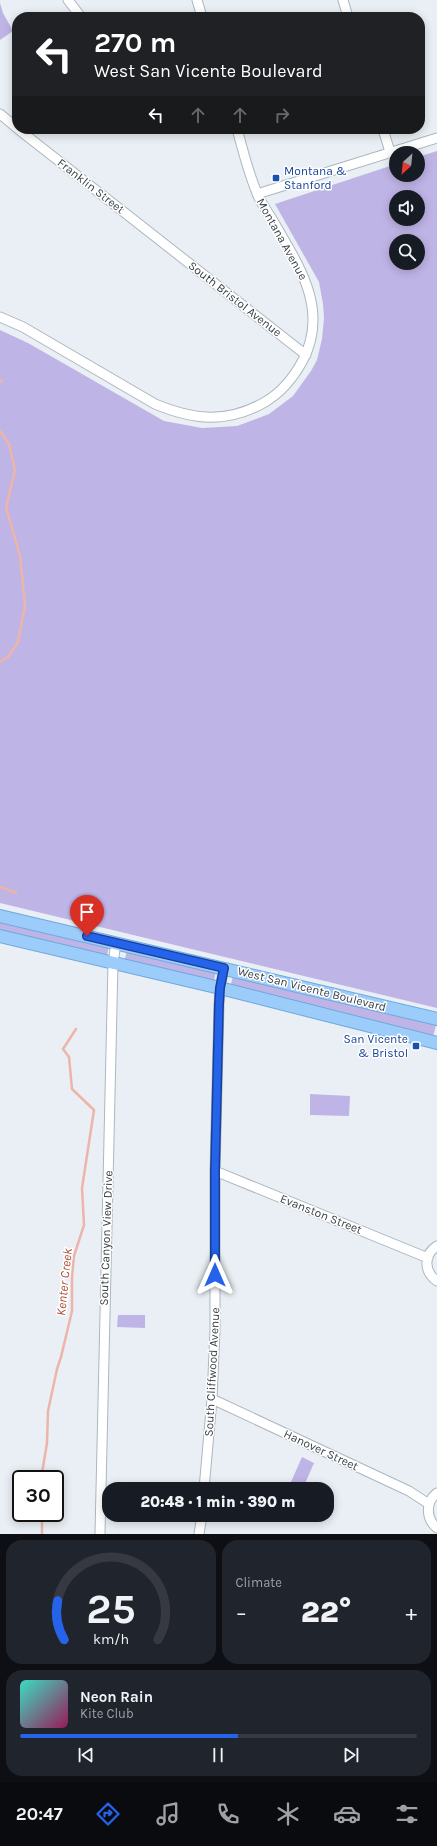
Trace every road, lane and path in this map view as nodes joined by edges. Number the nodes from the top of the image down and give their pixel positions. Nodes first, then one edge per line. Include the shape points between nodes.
1 (68, 0) edge
2 (197, 0) edge
3 (342, 0) edge
4 (77, 12) edge
5 (201, 12) edge
6 (346, 12) edge
7 (0, 114) edge
8 (12, 123) edge
9 (26, 134) edge
10 (239, 134) edge
11 (385, 134) edge
12 (437, 138) edge
13 (410, 146) edge
14 (389, 149) edge
15 (389, 152) edge
16 (257, 194) junction
17 (164, 244) joint
18 (0, 317) edge
19 (306, 355) junction
20 (0, 916) edge
21 (0, 936) edge
22 (116, 943) junction
23 (113, 962) junction
24 (224, 968) junction
25 (220, 988) junction
26 (437, 1019) edge
27 (437, 1043) edge
28 (215, 1171) junction
29 (437, 1246) edge
30 (428, 1258) junction
31 (437, 1281) edge
32 (212, 1399) junction
33 (205, 1482) edge
34 (437, 1493) edge
35 (429, 1504) junction
36 (201, 1522) edge
37 (437, 1528) edge
38 (100, 1534) edge
39 (199, 1534) edge

1 - 4 street
2 - 5 street
3 - 6 street
7 - 8 street, Franklin Street
9 - 17 street, Franklin Street
10 - 16 street
11 - 14 street
12 - 13 street, Montana Avenue
15 - 16 street, Montana Avenue
16 - 19 street, Montana Avenue via 307,282 313,310 312,334
17 - 19 street, South Bristol Avenue
18 - 19 street, Montana Avenue via 23,327 155,404 195,417 237,415 255,408 288,384
20 - 22 main road, West San Vicente Boulevard
21 - 23 main road, West San Vicente Boulevard
22 - 23 street, South Canyon View Drive
22 - 24 main road, West San Vicente Boulevard
23 - 25 main road, West San Vicente Boulevard
23 - 38 street, South Canyon View Drive
24 - 25 street, South Cliffwood Avenue
24 - 26 main road, West San Vicente Boulevard
25 - 27 main road, West San Vicente Boulevard
25 - 28 street, South Cliffwood Avenue
28 - 30 street, Evanston Street
28 - 32 street, South Cliffwood Avenue via 215,1330
29 - 30 street
30 - 31 street via 428,1271
32 - 33 street, South Cliffwood Avenue
32 - 35 street, Hanover Street via 409,1491
34 - 35 street
35 - 37 street via 428,1513
36 - 39 street

